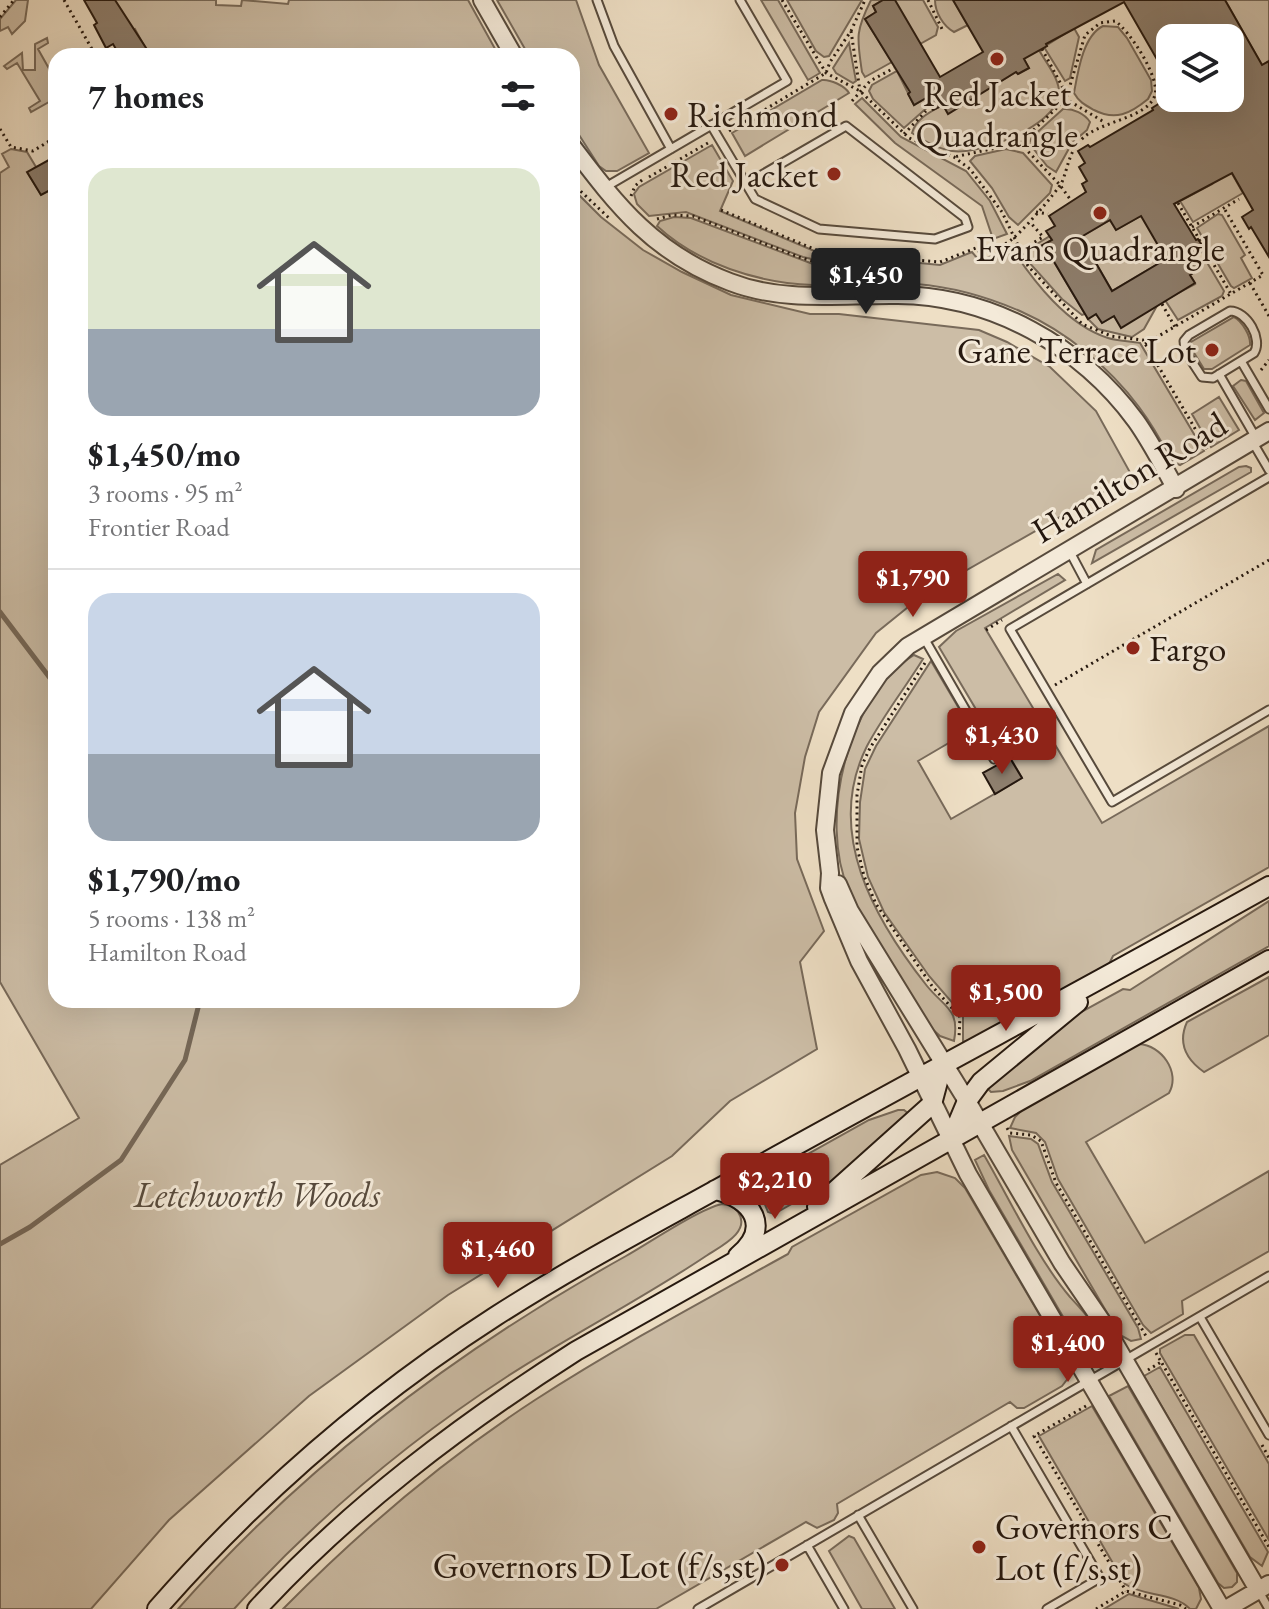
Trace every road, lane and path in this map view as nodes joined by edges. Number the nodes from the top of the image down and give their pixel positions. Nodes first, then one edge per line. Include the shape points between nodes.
1 (14, 0) edge
2 (64, 0) edge
3 (482, 0) edge
4 (597, 0) edge
5 (740, 0) edge
6 (782, 0) edge
7 (865, 0) edge
8 (928, 0) edge
9 (0, 17) edge
10 (851, 31) junction
11 (943, 31) dead end
12 (91, 48) edge
13 (509, 48) edge
14 (1042, 49) dead end
15 (894, 68) dead end
16 (826, 73) junction
17 (860, 91) junction
18 (1066, 99) junction
19 (852, 101) dead end
20 (926, 111) dead end
21 (1106, 123) junction
22 (711, 125) junction
23 (0, 129) edge
24 (904, 134) junction
25 (48, 142) edge
26 (1020, 143) junction
27 (671, 149) junction
28 (580, 156) edge
29 (954, 157) junction
30 (746, 184) junction
31 (1060, 185) junction
32 (604, 188) junction
33 (580, 191) edge
34 (1070, 199) dead end
35 (1239, 199) dead end
36 (1178, 203) dead end
37 (1224, 208) junction
38 (721, 210) dead end
39 (1036, 212) junction
40 (1048, 214) dead end
41 (632, 220) junction
42 (1029, 221) junction
43 (1192, 227) junction
44 (1014, 238) junction
45 (1019, 251) junction
46 (845, 254) junction
47 (1250, 283) junction
48 (1231, 294) junction
49 (1162, 304) dead end
50 (1269, 316) edge
51 (1175, 327) junction
52 (1145, 344) junction
53 (1241, 361) junction
54 (1219, 374) junction
55 (1269, 409) edge
56 (1259, 437) edge
57 (1217, 464) junction
58 (1269, 470) edge
59 (1269, 477) edge
60 (1176, 489) junction
61 (1069, 550) junction
62 (1269, 560) edge
63 (1087, 584) junction
64 (1012, 614) dead end
65 (986, 630) dead end
66 (923, 636) junction
67 (932, 652) junction
68 (1055, 685) dead end
69 (1269, 710) edge
70 (994, 759) dead end
71 (830, 873) junction
72 (1269, 886) edge
73 (1269, 960) edge
74 (1117, 971) junction
75 (964, 1053) junction
76 (943, 1063) junction
77 (919, 1076) junction
78 (967, 1101) junction
79 (932, 1104) junction
80 (998, 1112) junction
81 (980, 1122) junction
82 (951, 1140) junction
83 (715, 1190) junction
84 (791, 1231) junction
85 (720, 1270) junction
86 (1269, 1276) edge
87 (1200, 1317) junction
88 (1151, 1345) junction
89 (1125, 1361) junction
90 (1089, 1380) junction
91 (1011, 1426) junction
92 (1269, 1435) edge
93 (1034, 1436) dead end
94 (858, 1515) junction
95 (807, 1545) junction
96 (1269, 1547) edge
97 (1263, 1587) edge
98 (1126, 1591) junction
99 (157, 1609) edge
100 (257, 1609) edge
101 (698, 1609) edge
102 (844, 1609) edge
103 (913, 1609) edge
104 (1047, 1609) edge
105 (1096, 1609) edge
106 (1186, 1609) edge
107 (1224, 1609) edge
108 (1269, 1609) edge

1 - 9 path
2 - 12 path
3 - 13 street
4 - 27 lane via 614,46
5 - 22 lane via 787,81
6 - 16 path
7 - 10 path
8 - 11 path
10 - 16 path
10 - 17 path
14 - 18 path
15 - 17 path
16 - 17 path
17 - 19 path
17 - 24 path
18 - 21 path
18 - 21 path via 1085,35 1100,23 1115,21 1124,27 1156,89 1149,105
18 - 26 path
20 - 24 path
21 - 31 path via 1078,143
22 - 27 lane
22 - 30 lane
23 - 25 path via 11,147 33,151
24 - 29 path
26 - 29 path
26 - 31 path
27 - 32 lane
28 - 32 street
29 - 44 path via 986,187
30 - 30 lane via 846,126 965,218 968,227 935,239 819,229 755,199
31 - 34 path
31 - 39 path
32 - 41 street
33 - 41 path via 605,217
35 - 37 path
36 - 43 path
37 - 43 path
37 - 47 path via 1263,275
38 - 46 path via 821,252
39 - 40 path
39 - 42 path
41 - 46 path via 693,216 819,263 843,261
41 - 60 street via 678,258 750,288 812,297 942,299 1014,321 1063,348 1103,381 1144,432
42 - 44 path
42 - 45 path via 1043,237
43 - 48 path
44 - 45 path
44 - 46 path via 987,252 976,248 940,262
45 - 52 path via 1082,324
47 - 48 path
47 - 50 path
48 - 51 path
49 - 51 path
51 - 52 path
52 - 57 path
53 - 54 lane
53 - 54 lane via 1259,344 1243,315 1230,311 1189,335 1183,345 1199,375
53 - 55 lane
54 - 56 lane
56 - 57 street, Hamilton Road
56 - 58 lane
57 - 60 street, Hamilton Road
59 - 63 lane
60 - 61 street, Hamilton Road
61 - 63 lane
61 - 66 street, Hamilton Road
62 - 68 path
63 - 69 lane via 1010,629 1112,802
64 - 65 path
66 - 67 lane
66 - 71 street, Hamilton Road via 880,673 845,730 828,791
67 - 70 lane
67 - 75 path via 862,765 857,847 876,904 960,1017 958,1042
71 - 76 street, Hamilton Road
71 - 77 street, Hamilton Road via 829,888 843,928
72 - 74 main road
73 - 80 main road
74 - 75 main road
74 - 78 main road via 981,1082
75 - 76 main road
76 - 77 main road
76 - 78 street, Hamilton Road
76 - 79 main road
77 - 79 street, Hamilton Road
77 - 83 main road
78 - 81 street, Hamilton Road
78 - 82 main road
79 - 82 street, Hamilton Road
79 - 84 main road
80 - 81 main road
80 - 88 path via 1010,1133 1041,1141 1056,1183
81 - 82 main road
81 - 89 street, Hamilton Road
82 - 84 main road
82 - 90 street, Hamilton Road
83 - 85 main road via 748,1203 755,1231 746,1249
83 - 99 main road via 562,1275 411,1375 296,1467
84 - 85 main road
85 - 100 main road via 576,1351 445,1440 356,1513
86 - 87 lane
87 - 88 lane
87 - 92 lane
88 - 89 lane
88 - 96 path
89 - 90 lane
89 - 97 street, Hamilton Road
90 - 91 lane
90 - 107 street, Hamilton Road
91 - 94 lane
91 - 104 lane via 1100,1578
93 - 98 path
94 - 95 lane
94 - 103 lane
95 - 101 lane
95 - 102 lane
97 - 107 street
97 - 108 lane, Hamilton Road
98 - 105 path
98 - 106 path

